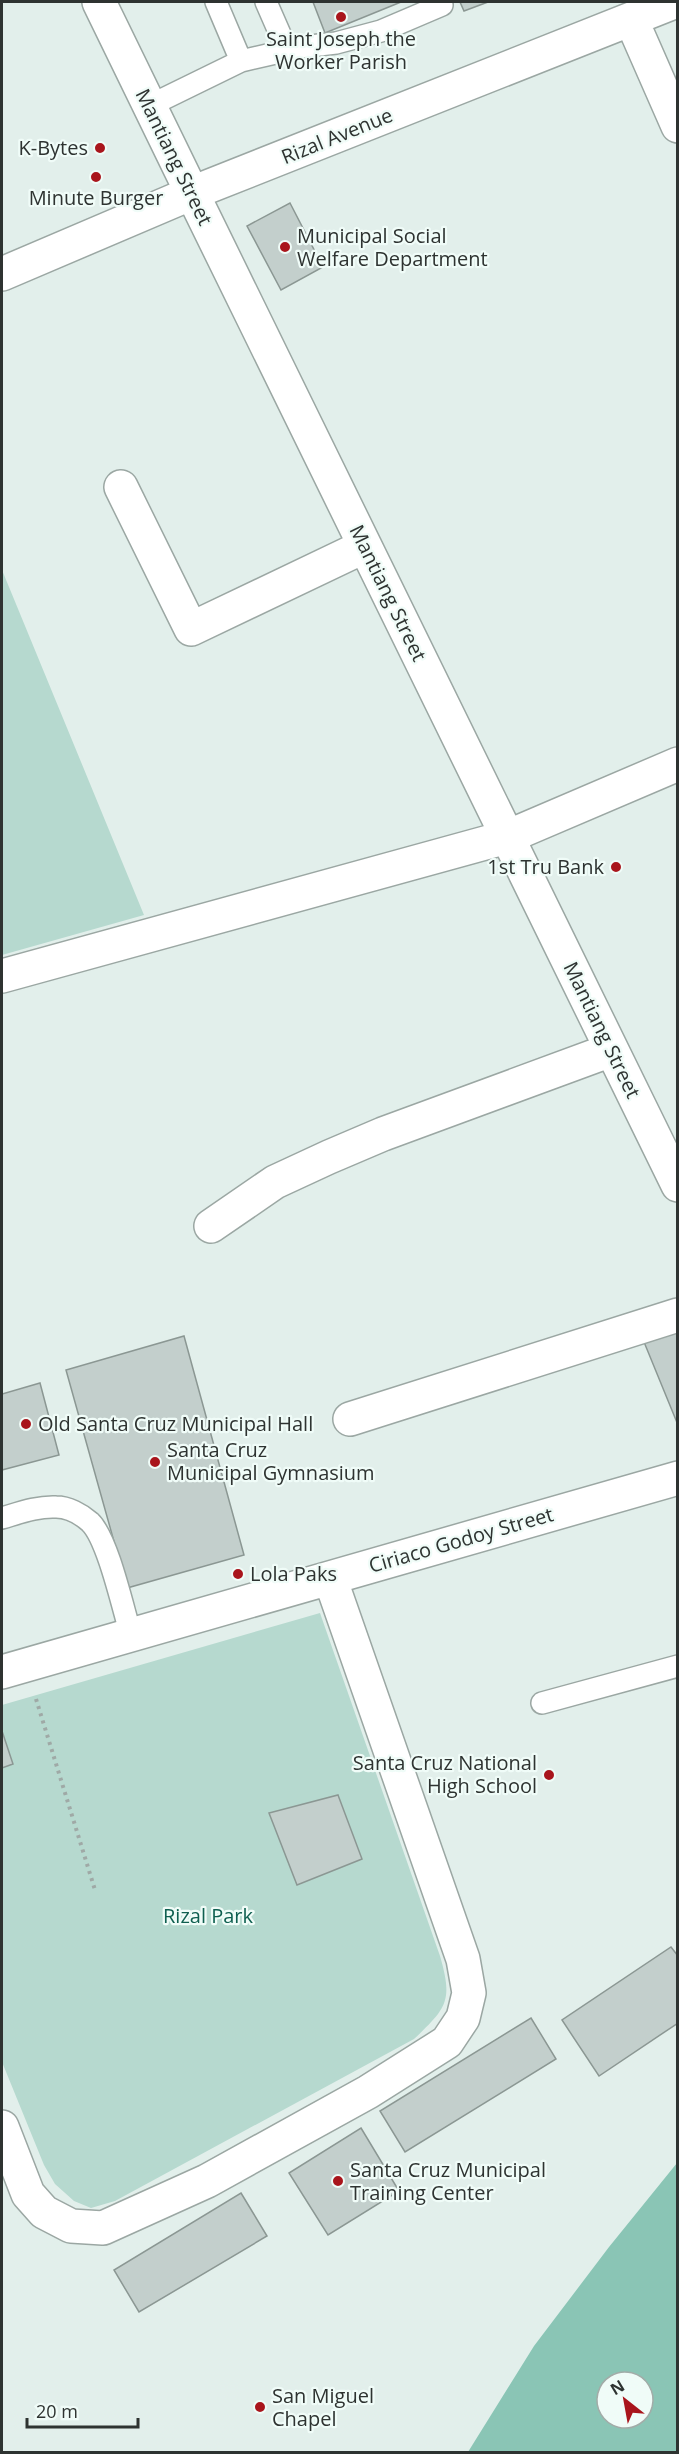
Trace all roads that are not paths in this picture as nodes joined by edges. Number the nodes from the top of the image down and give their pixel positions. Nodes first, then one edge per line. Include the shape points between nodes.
1 (99, 2) edge
2 (216, 2) edge
3 (266, 2) edge
4 (674, 2) edge
5 (442, 4) dead end
6 (631, 19) junction
7 (287, 50) junction
8 (241, 61) junction
9 (149, 106) junction
10 (678, 126) edge
11 (192, 193) junction
12 (2, 274) edge
13 (121, 488) dead end
14 (365, 546) junction
15 (678, 764) edge
16 (507, 837) junction
17 (2, 976) edge
18 (611, 1050) junction
19 (678, 1185) edge
20 (211, 1226) dead end
21 (678, 1315) edge
22 (350, 1419) dead end
23 (678, 1478) edge
24 (2, 1518) edge
25 (330, 1578) junction
26 (131, 1635) junction
27 (678, 1666) edge
28 (14, 1669) edge
29 (542, 1703) dead end
30 (2, 2127) edge

1 - 9 street, Mantiang Street
2 - 8 lane
3 - 7 lane
4 - 6 street, Rizal Avenue
5 - 7 lane via 381,31
6 - 10 street
6 - 11 street, Rizal Avenue
7 - 8 lane
8 - 9 lane
9 - 11 street, Mantiang Street
11 - 12 street, Rizal Avenue
11 - 14 street, Mantiang Street
13 - 14 street via 191,629
14 - 16 street, Mantiang Street
15 - 16 street
16 - 17 street
16 - 18 street, Mantiang Street
18 - 19 street, Mantiang Street
18 - 20 street via 328,1157 275,1182
21 - 22 street
23 - 25 street, Ciriaco Godoy Street
24 - 26 lane via 57,1506 91,1522 102,1541
25 - 26 street, Ciriaco Godoy Street
25 - 30 street via 463,1959 469,1993 463,2018 447,2042 368,2092 207,2181 103,2228 71,2226 44,2212 28,2194
26 - 28 street, Ciriaco Godoy Street
27 - 29 lane

